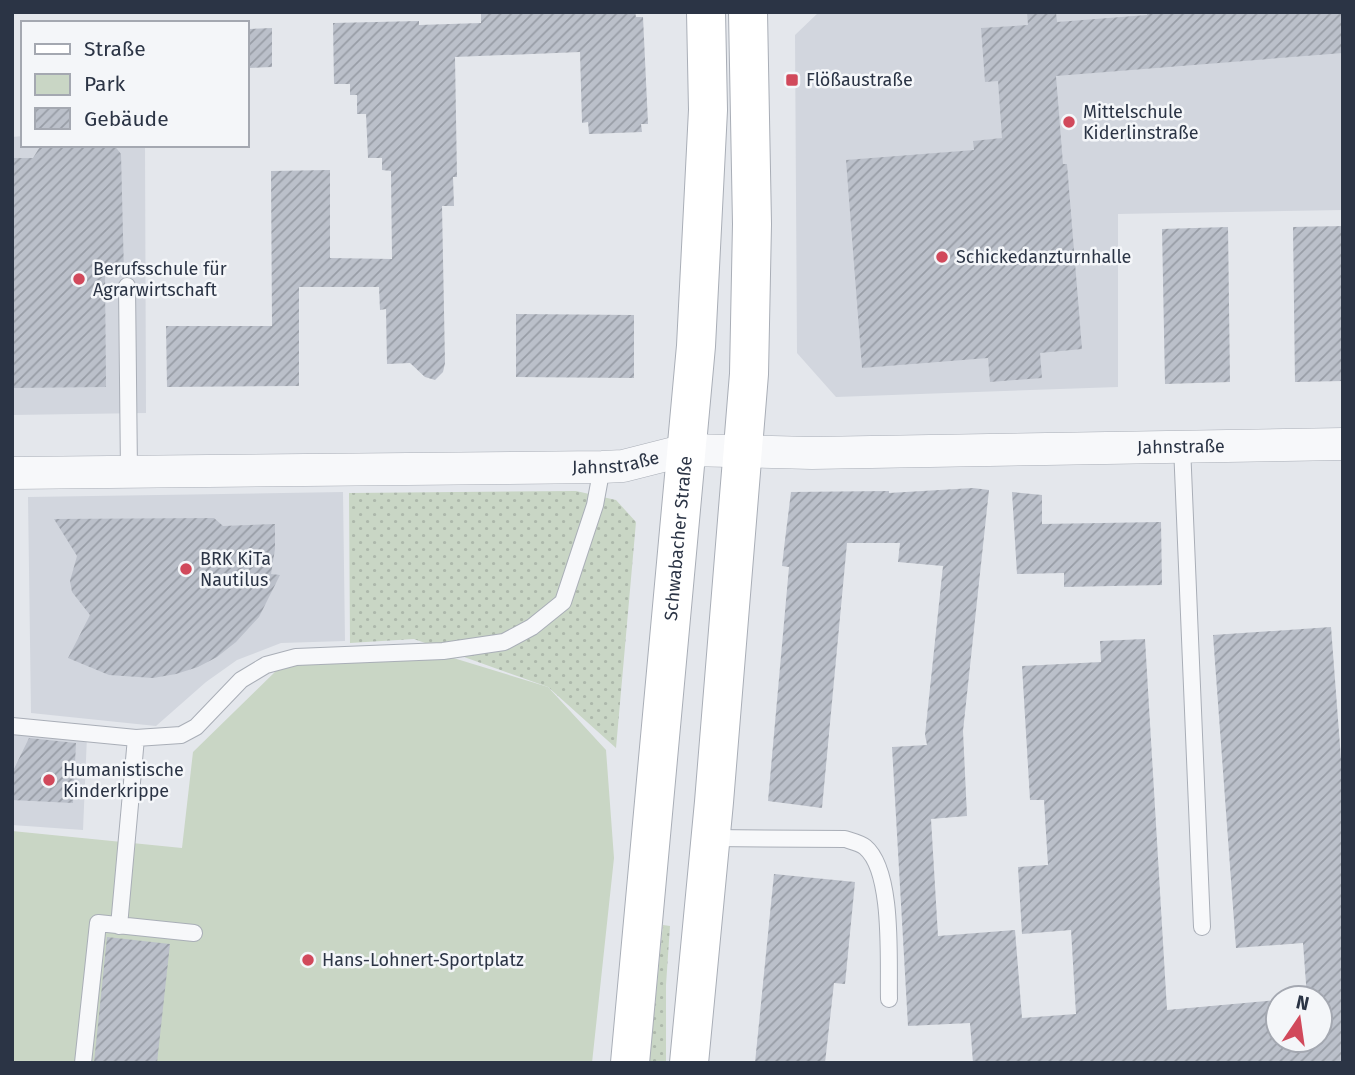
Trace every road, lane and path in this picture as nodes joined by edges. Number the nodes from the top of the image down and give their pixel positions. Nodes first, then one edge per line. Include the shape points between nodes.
1 (706, 12) edge
2 (748, 12) edge
3 (127, 286) dead end
4 (1343, 444) edge
5 (1182, 446) junction
6 (686, 450) junction
7 (742, 452) junction
8 (602, 467) junction
9 (12, 473) edge
10 (130, 473) junction
11 (12, 726) edge
12 (136, 738) junction
13 (710, 838) junction
14 (119, 926) junction
15 (1202, 927) dead end
16 (194, 933) dead end
17 (889, 999) dead end
18 (83, 1063) edge
19 (630, 1063) edge
20 (689, 1063) edge

1 - 6 main road, Schwabacher Straße via 703,232
2 - 7 main road via 752,224 749,374
3 - 10 lane
4 - 5 street, Jahnstraße
5 - 7 street, Jahnstraße
5 - 15 lane
6 - 7 street, Jahnstraße
6 - 8 street, Jahnstraße via 623,467
6 - 19 main road, Schwabacher Straße
7 - 13 main road
8 - 10 street, Jahnstraße
8 - 12 lane via 595,505 563,602 532,627 504,642 481,646 286,659 242,680 197,727 181,735
9 - 10 street, Jahnstraße
11 - 12 lane
12 - 14 lane
13 - 17 lane via 845,839 864,846 878,862 887,904
13 - 20 main road
14 - 16 lane
14 - 18 lane via 98,923

